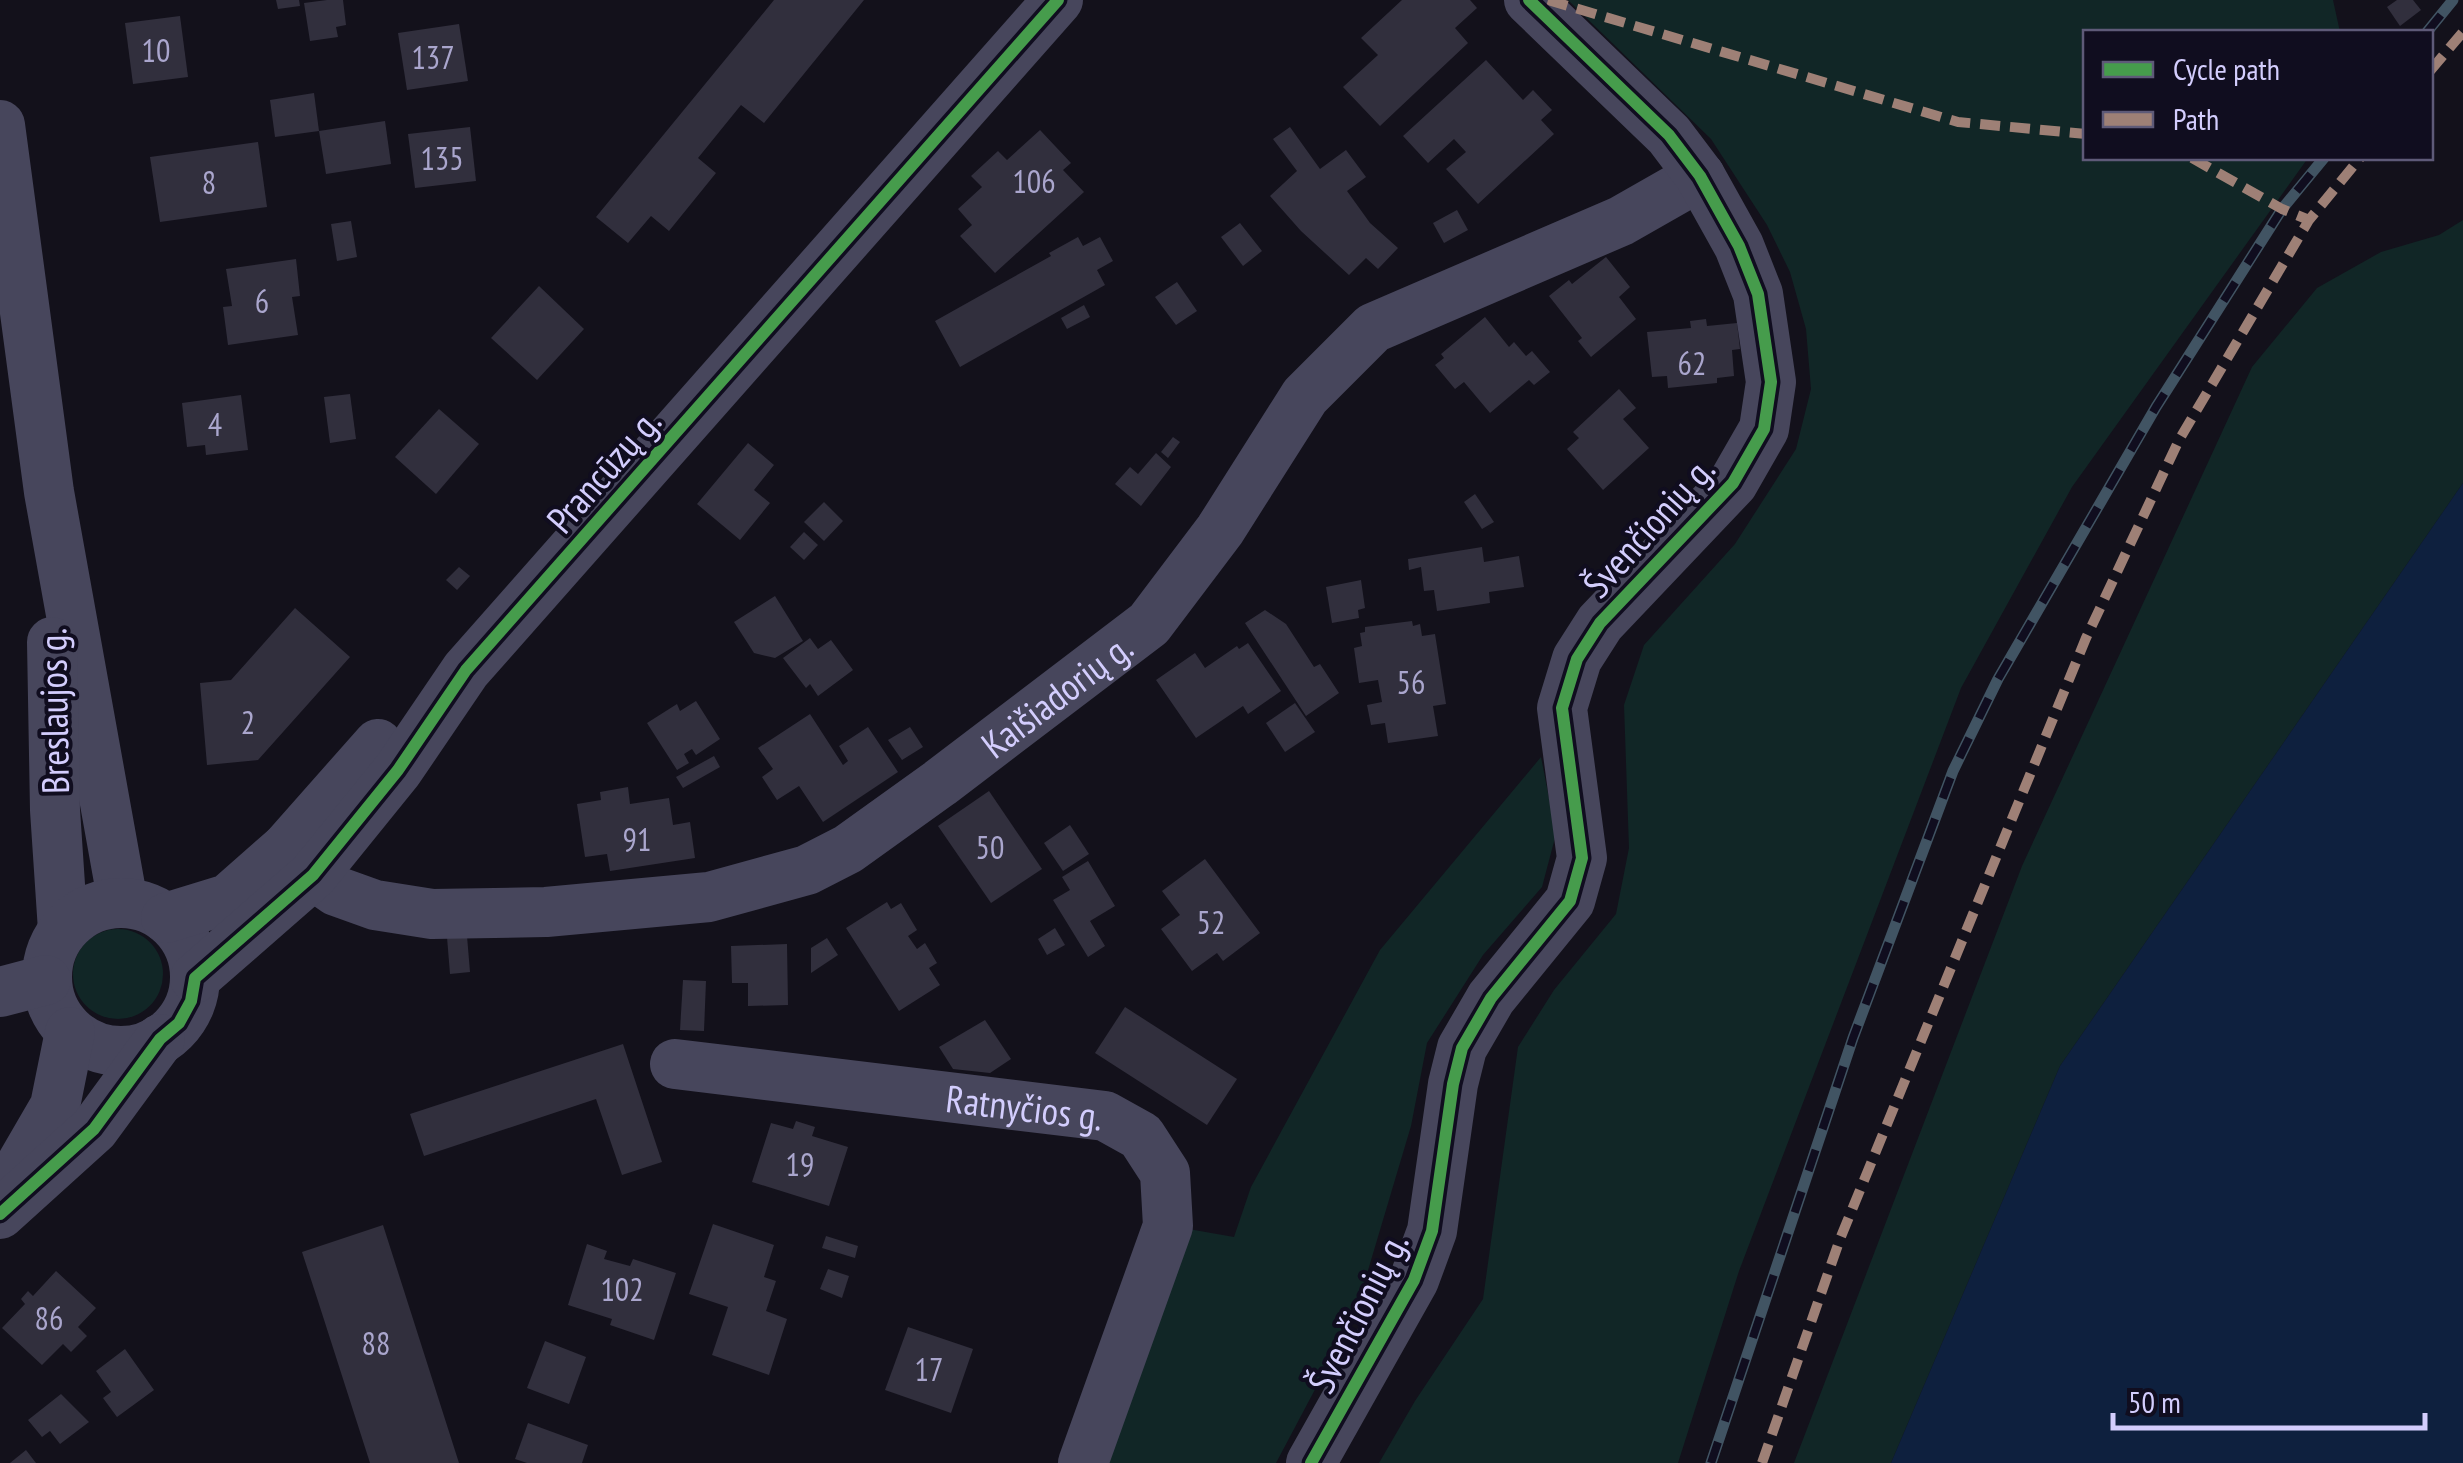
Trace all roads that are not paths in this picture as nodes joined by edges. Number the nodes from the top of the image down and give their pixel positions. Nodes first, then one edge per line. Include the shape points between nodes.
1 (1058, 0) edge
2 (1529, 0) edge
3 (0, 125) edge
4 (1700, 176) junction
5 (48, 492) junction
6 (300, 861) junction
7 (145, 910) junction
8 (64, 930) junction
9 (195, 978) junction
10 (23, 986) edge
11 (70, 1032) junction
12 (160, 1039) junction
13 (675, 1064) dead end
14 (0, 1200) edge
15 (0, 1214) edge
16 (1083, 1463) edge
17 (1311, 1463) edge

1 - 6 street, Prancūzų g. via 466,670 398,770
2 - 4 street, Švenčionių g. via 1668,135
3 - 5 street, Breslaujos g.
4 - 6 street, Kaišiadorių g. via 1621,221 1373,328 1305,396 1220,530 1149,624 940,784 807,870 709,896 451,914 375,905 336,891
4 - 17 street, Švenčionių g. via 1758,294 1771,382 1764,429 1734,483 1600,623 1577,659 1562,708 1582,858 1570,901 1491,998 1462,1048 1432,1231 1414,1280
5 - 7 street, Breslaujos g.
5 - 8 street, Breslaujos g.
6 - 7 street, Prancūzų g. via 228,899
6 - 9 street, Prancūzų g.
7 - 8 street via 100,905
7 - 9 street via 182,935
8 - 10 street
9 - 12 street via 179,1023
10 - 11 street
11 - 12 street via 114,1050
11 - 14 street via 56,1106
12 - 15 street via 94,1129
13 - 16 street, Ratnyčios g. via 1105,1116 1141,1136 1164,1173 1168,1226

